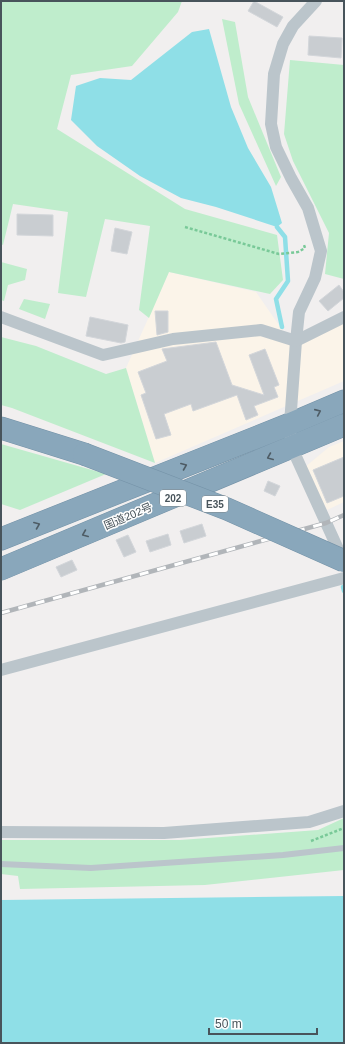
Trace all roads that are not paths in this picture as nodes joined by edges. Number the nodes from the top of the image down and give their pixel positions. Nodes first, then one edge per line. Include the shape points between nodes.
1 (316, 1) edge
2 (1, 317) edge
3 (344, 317) edge
4 (296, 341) junction
5 (344, 401) edge
6 (290, 424) junction
7 (344, 425) edge
8 (1, 428) edge
9 (292, 448) junction
10 (1, 539) edge
11 (344, 561) edge
12 (1, 569) edge
13 (344, 578) edge
14 (1, 670) edge
15 (344, 811) edge
16 (1, 832) edge
17 (344, 848) edge
18 (1, 864) edge

1 - 4 street via 293,26 283,44 274,74 271,117 276,147 308,208 321,252 315,278 299,312
2 - 4 street via 103,355 173,339 261,330
3 - 4 street
4 - 6 street
6 -> 5 highway, 202
6 - 9 street
10 -> 6 highway, 202
7 - 9 highway, 国道202号 / 202
8 - 11 highway, E35, bridge via 84,454 227,509
9 - 11 street
9 -> 12 highway, 国道202号 / 202
13 - 14 street
15 - 16 street via 309,822 164,833
17 - 18 lane via 283,855 90,868

